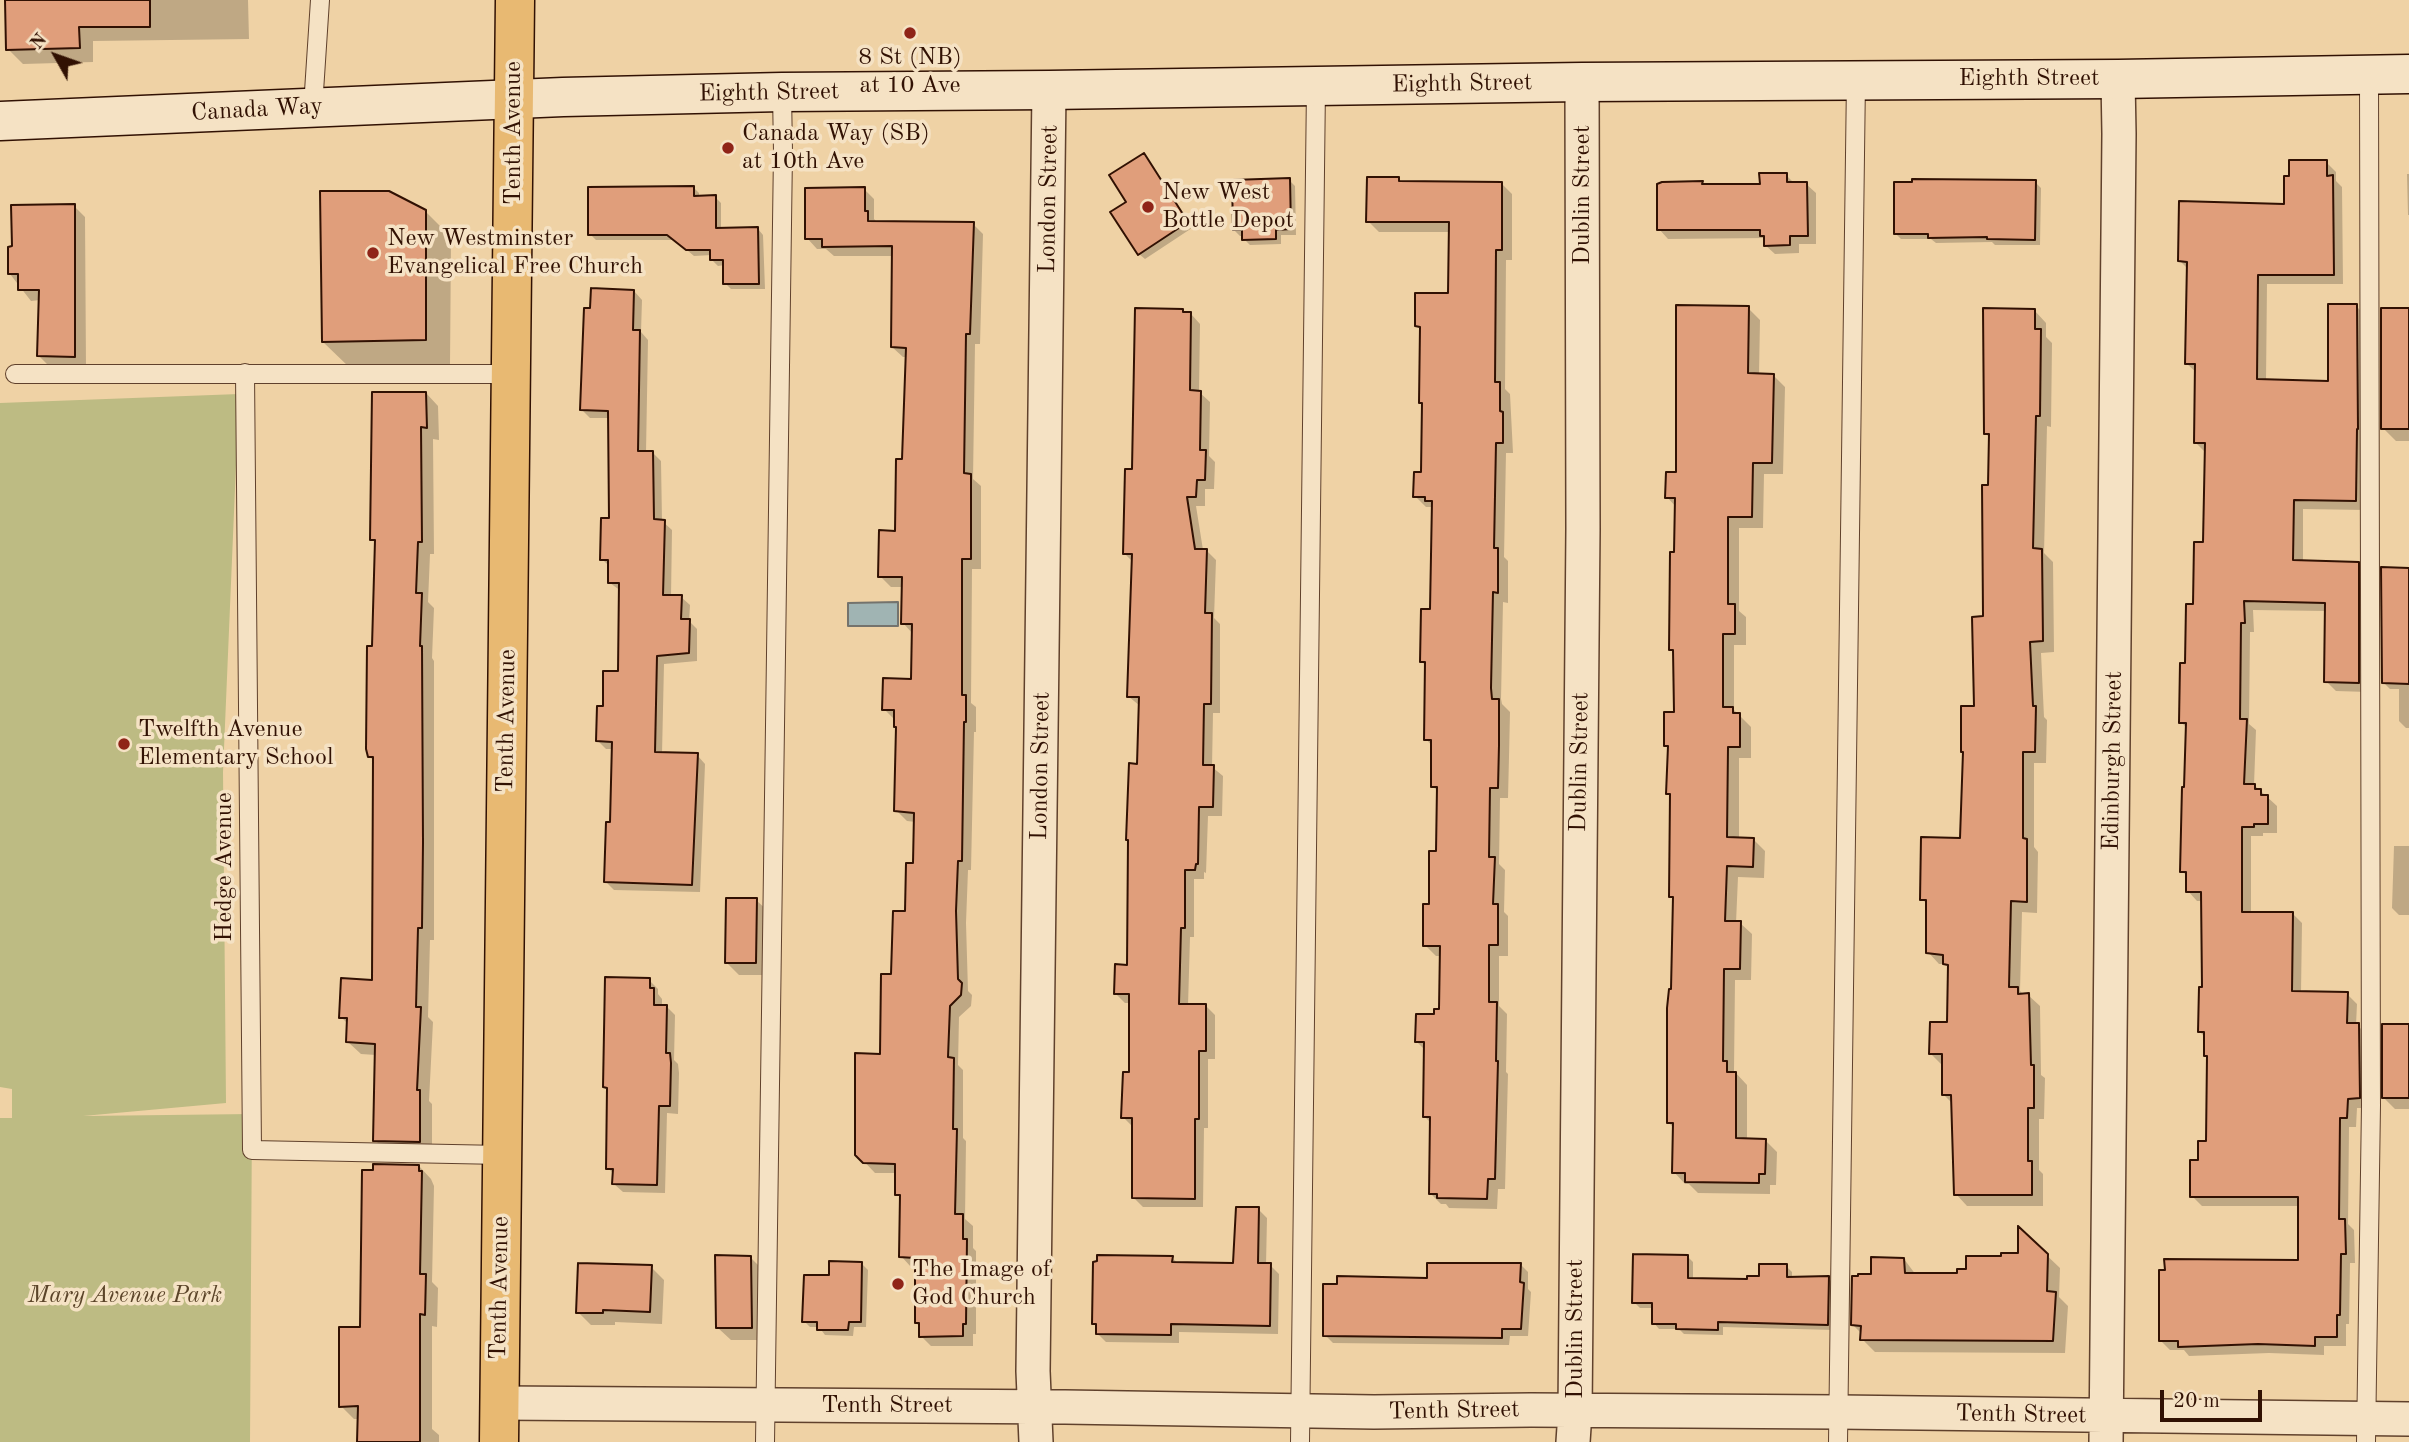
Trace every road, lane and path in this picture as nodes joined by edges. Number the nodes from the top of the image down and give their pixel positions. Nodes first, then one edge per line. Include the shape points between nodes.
1 (320, 0) edge
2 (515, 0) edge
3 (2409, 75) edge
4 (2369, 76) junction
5 (1856, 79) junction
6 (2118, 79) junction
7 (1582, 82) junction
8 (1316, 86) junction
9 (1049, 90) junction
10 (782, 92) junction
11 (514, 100) junction
12 (313, 107) junction
13 (0, 121) edge
14 (246, 373) junction
15 (16, 374) dead end
16 (511, 374) junction
17 (502, 1155) junction
18 (499, 1403) junction
19 (764, 1405) junction
20 (1035, 1407) junction
21 (1299, 1409) junction
22 (2409, 1419) edge
23 (1574, 1427) edge
24 (1838, 1427) edge
25 (2107, 1429) edge
26 (2366, 1430) edge
27 (499, 1442) edge
28 (765, 1442) edge
29 (1036, 1442) edge
30 (1300, 1442) edge

1 - 12 lane
2 - 11 main road, Tenth Avenue
3 - 4 street, Eighth Street
4 - 6 street, Eighth Street
4 - 26 lane via 2371,1105
5 - 6 street, Eighth Street
5 - 7 street, Eighth Street
5 - 24 lane
6 - 25 street, Edinburgh Street
7 - 8 street, Eighth Street
7 - 23 street, Dublin Street via 1583,529
8 - 9 street, Eighth Street
8 - 21 lane
9 - 10 street, Eighth Street
9 - 20 street, London Street
10 - 11 street, Eighth Street
10 - 19 lane
11 - 12 street, Canada Way
11 - 16 main road, Tenth Avenue
12 - 13 street, Canada Way
14 - 15 lane
14 - 16 lane
14 - 17 lane, Hedge Avenue via 252,1150
16 - 17 main road, Tenth Avenue
17 - 18 main road, Tenth Avenue
18 - 19 street, Tenth Street
18 - 27 main road, Tenth Avenue
19 - 20 street, Tenth Street
19 - 28 lane
20 - 21 street, Tenth Street
20 - 29 street, London Street
21 - 23 street, Tenth Street via 1531,1410
21 - 30 lane
22 - 26 street, Tenth Street
23 - 24 street, Tenth Street
24 - 25 street, Tenth Street
25 - 26 street, Tenth Street

